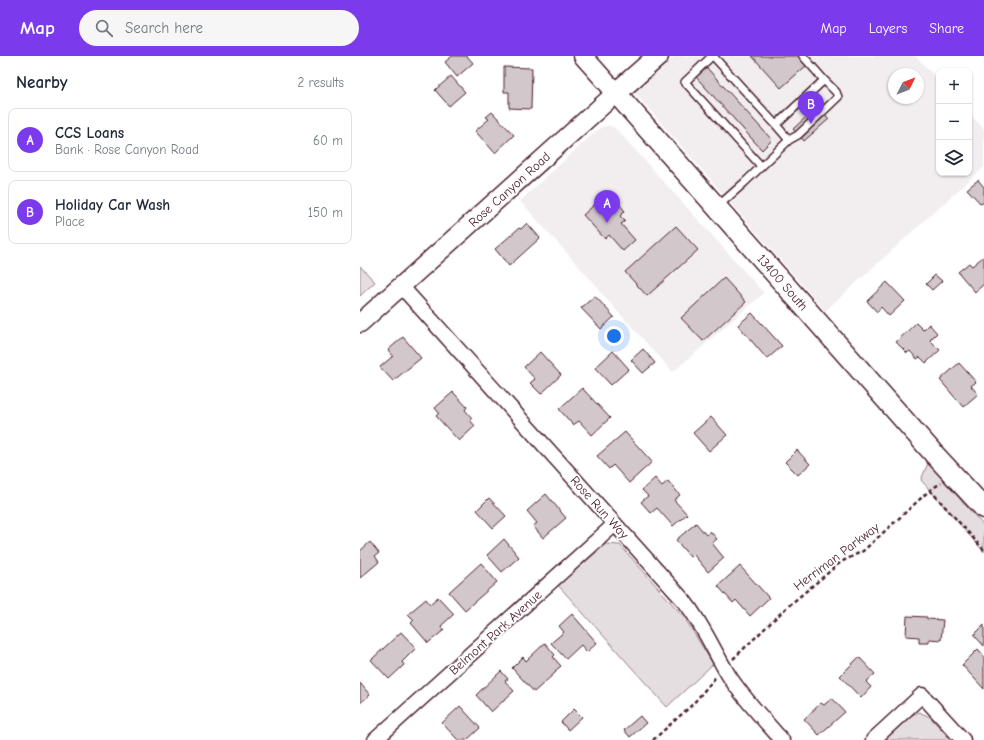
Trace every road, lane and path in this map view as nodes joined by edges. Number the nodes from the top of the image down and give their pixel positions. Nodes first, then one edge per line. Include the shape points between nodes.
1 (583, 56) edge
2 (658, 56) edge
3 (713, 56) edge
4 (803, 56) edge
5 (824, 80) junction
6 (616, 93) junction
7 (776, 125) junction
8 (789, 140) junction
9 (761, 166) junction
10 (716, 207) junction
11 (401, 286) junction
12 (360, 323) edge
13 (941, 483) dead end
14 (930, 490) junction
15 (984, 508) edge
16 (615, 524) junction
17 (984, 550) edge
18 (730, 662) dead end
19 (719, 677) dead end
20 (375, 740) edge
21 (653, 740) edge
22 (782, 740) edge
23 (873, 740) edge
24 (963, 740) edge

1 - 6 street, 13400 South
2 - 6 main road, Rose Canyon Road
3 - 7 lane
3 - 9 lane via 685,82
4 - 5 lane
5 - 7 lane
5 - 8 lane via 838,97 798,135
6 - 10 main road, 13400 South
6 - 11 street, Rose Canyon Road
7 - 8 lane
8 - 9 lane
9 - 10 lane
10 - 15 main road, 13400 South
11 - 12 street, Rose Canyon Road
11 - 16 street, Rose Run Way
13 - 14 path, Herriman Parkway
14 - 17 path
14 - 18 path, Herriman Parkway via 863,551 840,562 786,608
16 - 20 street, Belmont Park Avenue
16 - 22 street, Rose Run Way via 692,610 735,684
19 - 21 path via 715,678 692,705
23 - 24 street via 922,695

